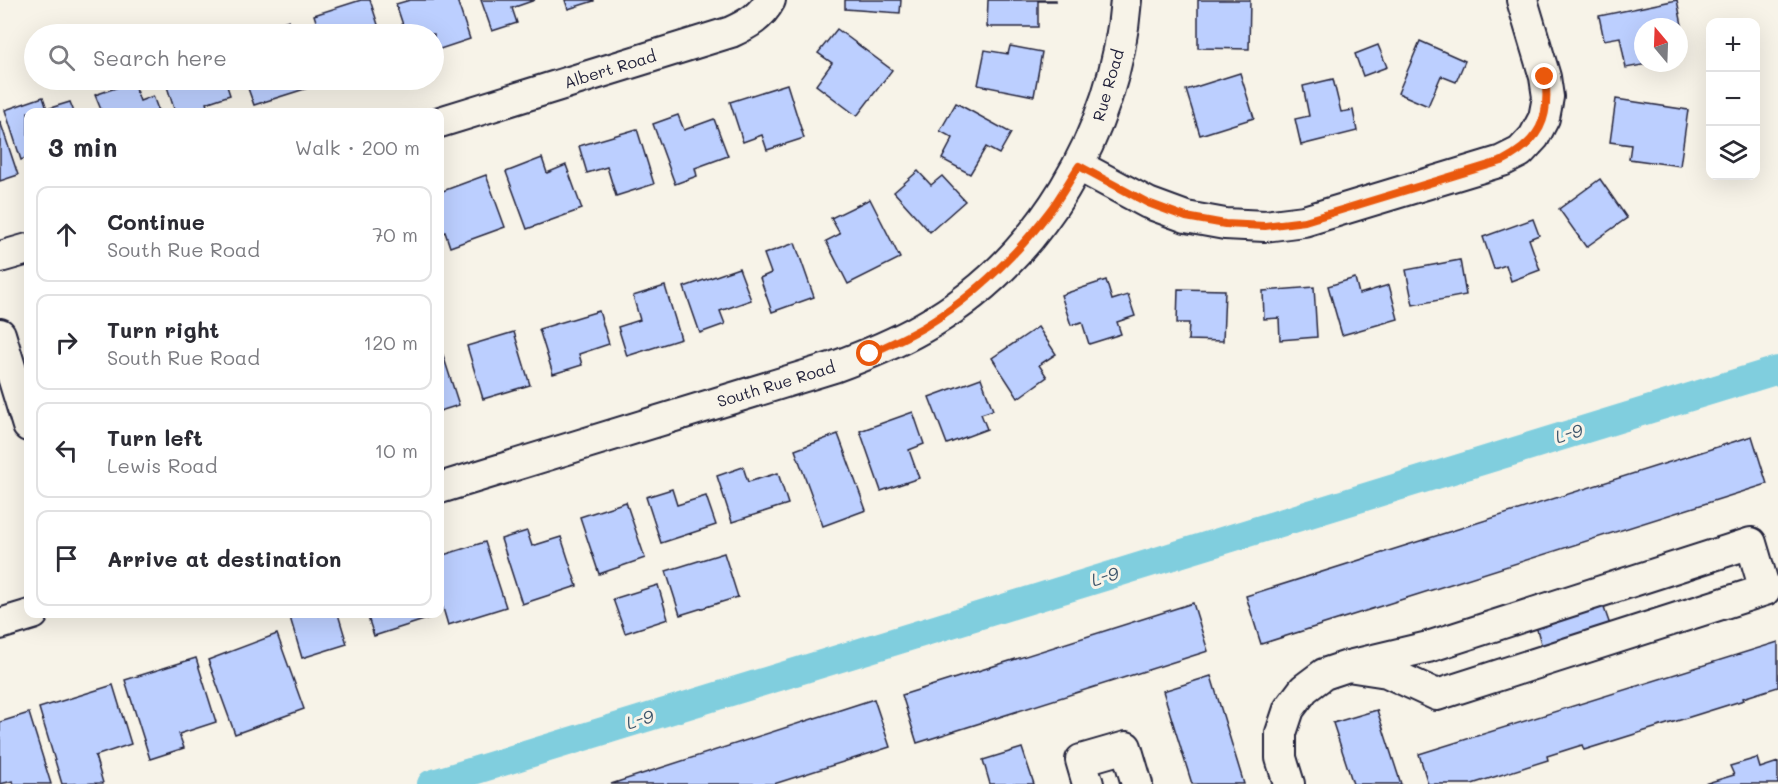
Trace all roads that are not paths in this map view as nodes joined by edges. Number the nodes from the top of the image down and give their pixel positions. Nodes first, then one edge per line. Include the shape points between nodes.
1 (770, 0) edge
2 (1126, 0) edge
3 (1522, 0) edge
4 (444, 121) edge
5 (1079, 166) junction
6 (24, 250) edge
7 (0, 257) edge
8 (0, 334) edge
9 (24, 413) edge
10 (444, 487) edge
11 (24, 617) edge
12 (0, 624) edge
13 (1348, 666) junction
14 (1088, 784) edge
15 (1137, 784) edge
16 (1289, 784) edge

1 - 4 street, Albert Road via 750,23 731,32
2 - 5 street, Rue Road via 1111,84
3 - 5 street via 1548,97 1544,118 1534,137 1520,152 1502,161 1305,221 1265,226 1186,217 1148,203
5 - 10 street, South Rue Road via 1050,211 1013,256 955,307 922,328 834,367
6 - 7 street
8 - 9 street
11 - 12 street
13 - 13 street via 1387,672 1437,696 1766,590 1751,543 1428,647
13 - 16 street via 1324,674 1304,689 1288,709 1281,733 1281,758
14 - 15 street via 1081,760 1126,747

